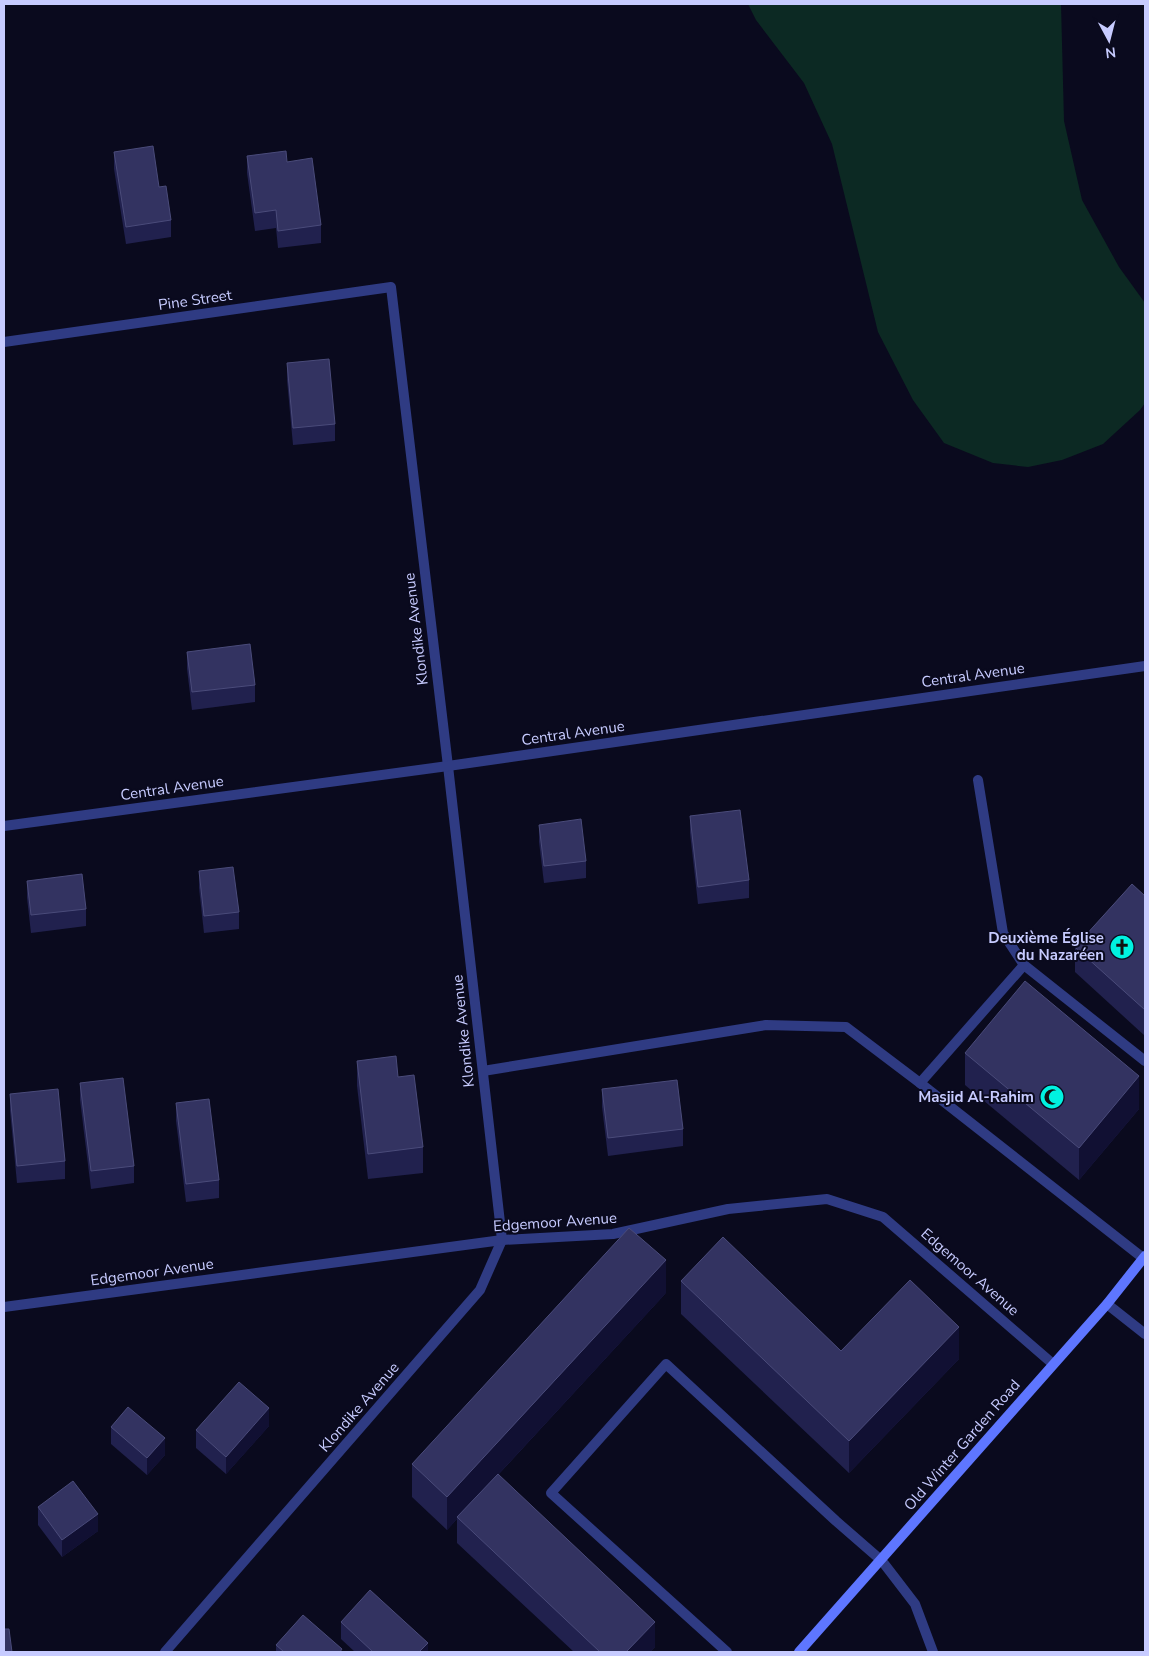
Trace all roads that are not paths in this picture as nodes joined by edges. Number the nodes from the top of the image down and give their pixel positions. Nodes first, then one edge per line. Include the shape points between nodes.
1 (390, 287) joint
2 (4, 342) edge
3 (1145, 666) edge
4 (448, 766) junction
5 (978, 780) dead end
6 (4, 826) edge
7 (1024, 964) junction
8 (1145, 1061) edge
9 (483, 1072) junction
10 (920, 1082) junction
11 (502, 1240) junction
12 (1144, 1257) edge
13 (1107, 1304) junction
14 (4, 1308) edge
15 (1145, 1334) edge
16 (1053, 1364) junction
17 (882, 1560) junction
18 (165, 1652) edge
19 (727, 1652) edge
20 (799, 1652) edge
21 (934, 1652) edge

1 - 2 street, Pine Street
1 - 4 street, Klondike Avenue
3 - 4 street, Central Avenue
4 - 6 street, Central Avenue
4 - 9 street, Klondike Avenue
5 - 7 street via 1004,933
7 - 8 street
7 - 10 street
9 - 10 street via 766,1025 846,1027
9 - 11 street, Klondike Avenue
10 - 12 street
11 - 14 street, Edgemoor Avenue
11 - 16 street, Edgemoor Avenue via 613,1234 728,1209 826,1199 883,1217
11 - 18 street, Klondike Avenue via 480,1290
12 - 13 main road, Old Winter Garden Road
13 - 15 street
13 - 16 main road, Old Winter Garden Road
16 - 17 main road, Old Winter Garden Road
17 - 19 street via 666,1364 551,1493
17 - 20 main road, Old Winter Garden Road
17 - 21 street via 915,1604

